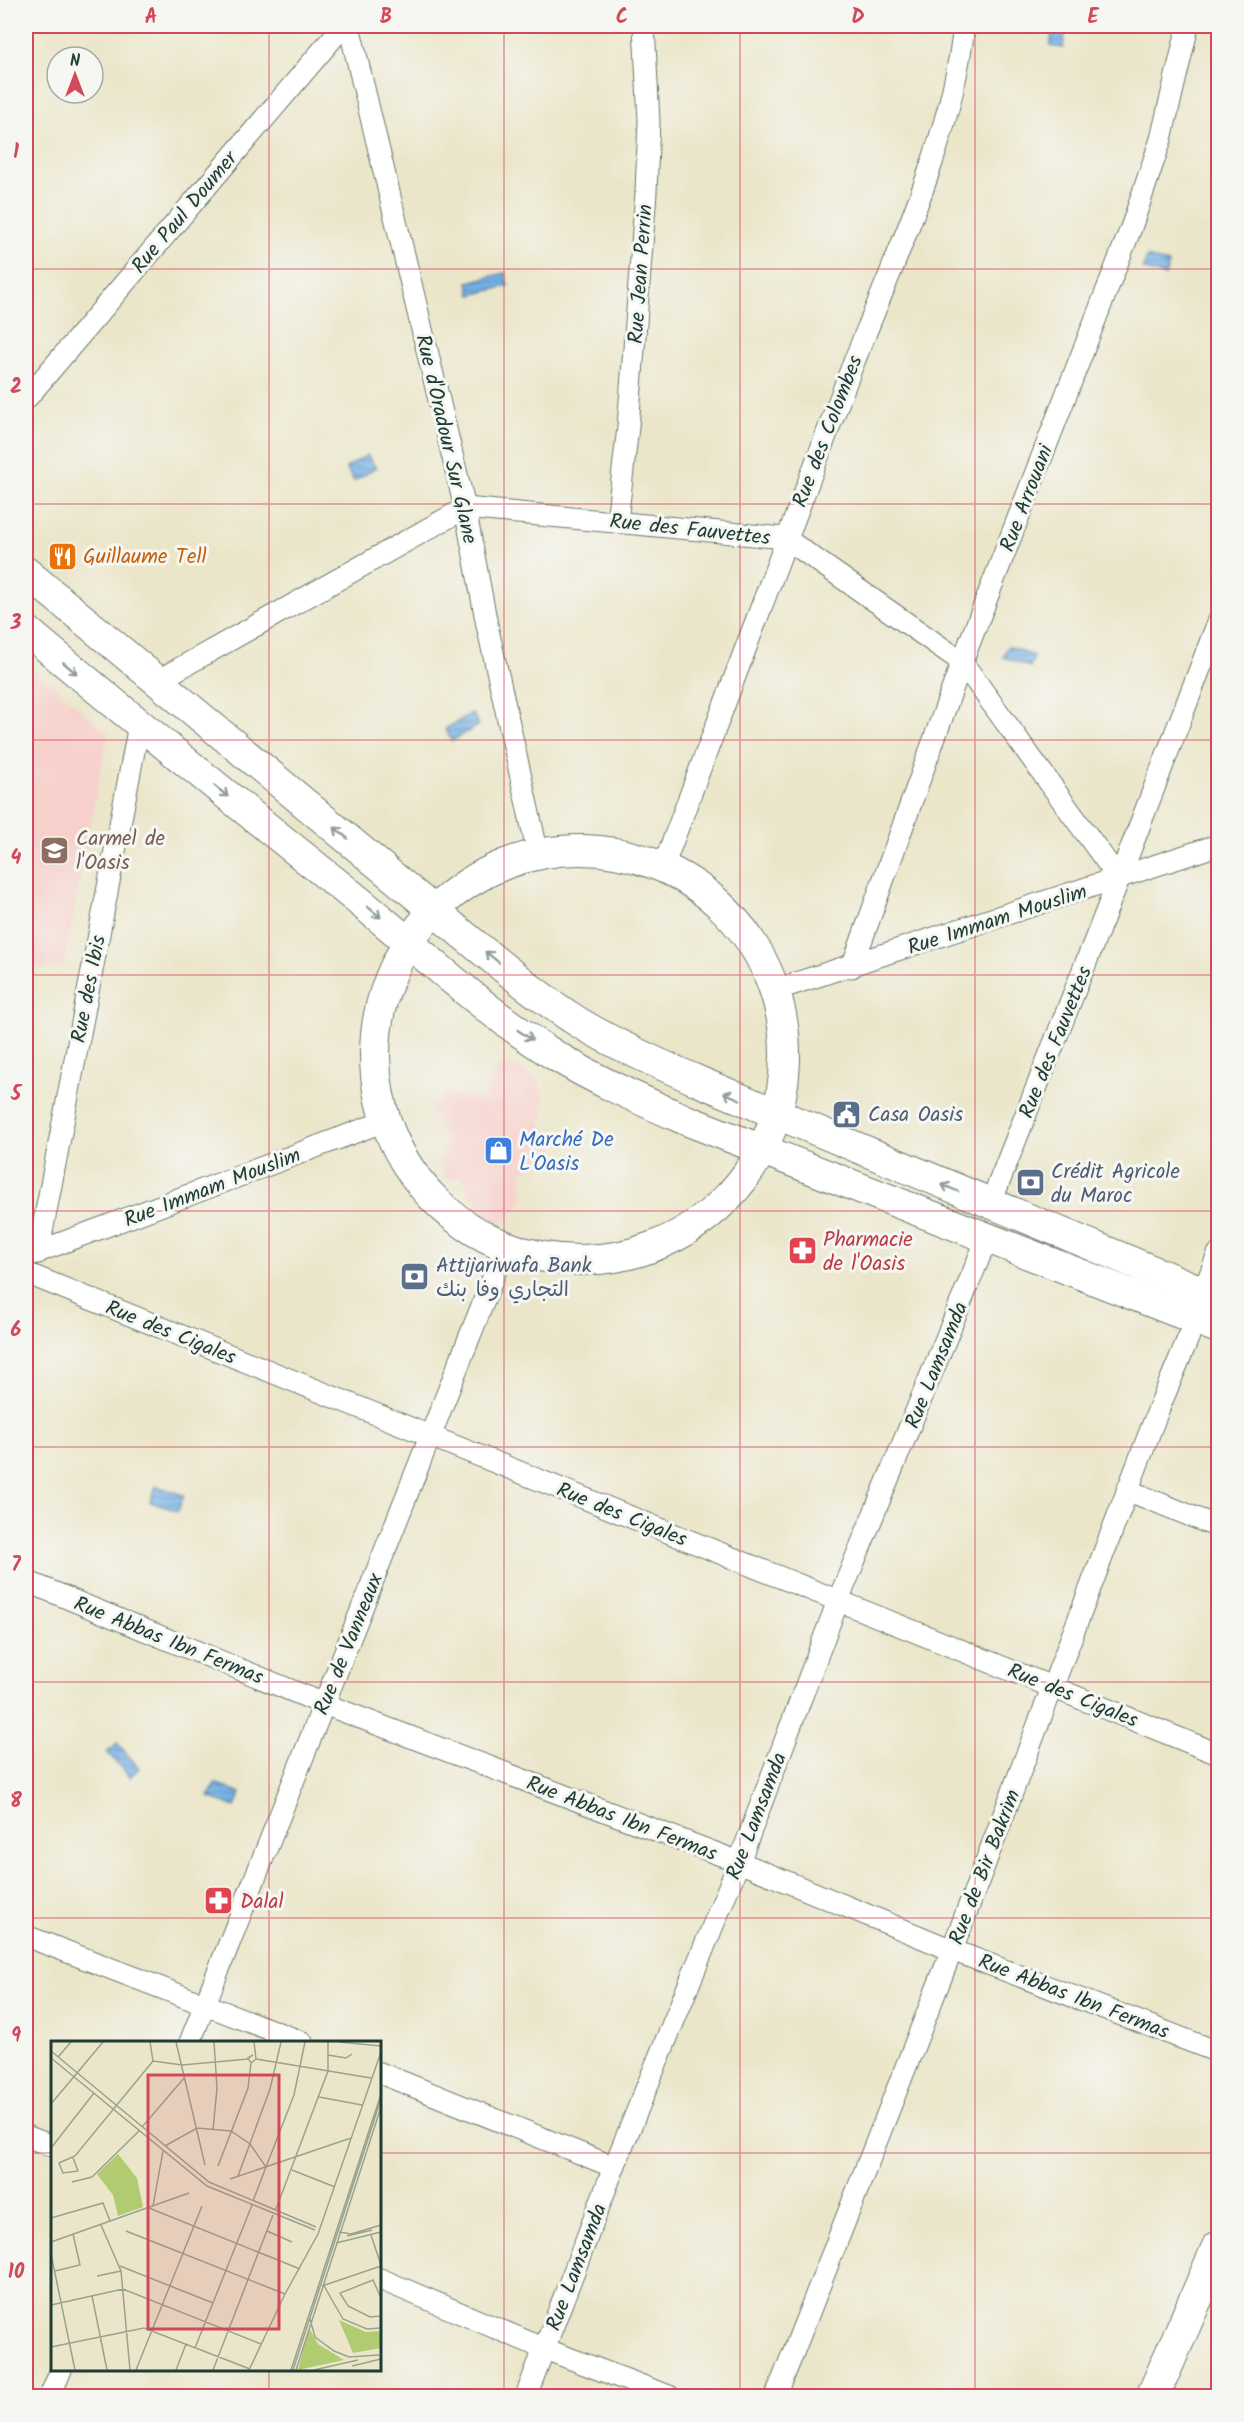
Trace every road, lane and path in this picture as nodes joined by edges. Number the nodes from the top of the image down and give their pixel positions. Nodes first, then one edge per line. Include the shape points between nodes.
1 (343, 26) edge
2 (349, 26) edge
3 (645, 26) edge
4 (964, 26) edge
5 (1188, 26) edge
6 (26, 399) edge
7 (465, 508) junction
8 (617, 521) junction
9 (785, 538) junction
10 (26, 572) edge
11 (1218, 622) edge
12 (26, 630) edge
13 (962, 662) junction
14 (157, 681) junction
15 (139, 725) junction
16 (1218, 845) edge
17 (538, 854) junction
18 (663, 867) junction
19 (1119, 879) junction
20 (434, 909) junction
21 (409, 941) junction
22 (852, 967) junction
23 (775, 990) junction
24 (776, 1115) junction
25 (386, 1121) junction
26 (762, 1150) junction
27 (990, 1204) junction
28 (988, 1236) junction
29 (506, 1245) junction
30 (32, 1255) edge
31 (1064, 1266) junction
32 (26, 1273) edge
33 (1216, 1277) edge
34 (1218, 1328) edge
35 (1189, 1336) junction
36 (1218, 1348) edge
37 (430, 1436) junction
38 (1127, 1490) junction
39 (1218, 1527) edge
40 (26, 1581) edge
41 (838, 1601) junction
42 (1052, 1687) junction
43 (324, 1704) junction
44 (1218, 1754) edge
45 (739, 1862) junction
46 (26, 1936) edge
47 (952, 1950) junction
48 (206, 2004) junction
49 (191, 2041) edge
50 (297, 2041) edge
51 (1218, 2052) edge
52 (381, 2073) edge
53 (26, 2136) edge
54 (51, 2146) edge
55 (614, 2167) junction
56 (1218, 2248) edge
57 (381, 2279) edge
58 (545, 2349) junction
59 (61, 2371) edge
60 (50, 2397) edge
61 (526, 2397) edge
62 (669, 2397) edge
63 (776, 2397) edge
64 (1153, 2397) edge

1 - 6 street, Rue Paul Doumer
2 - 7 street, Rue d'Oradour Sur Glane
3 - 8 street, Rue Jean Perrin via 648,160
4 - 9 street, Rue des Colombes via 955,85 929,169
5 - 13 street, Rue Arrouani via 1161,139 1131,228
7 - 8 street, Rue des Fauvettes
7 - 14 street
7 - 17 street, Rue d'Oradour Sur Glane
8 - 9 street, Rue des Fauvettes
9 - 13 street, Rue des Fauvettes
9 - 18 street, Rue des Colombes
10 - 14 street
11 - 19 street, Rue des Fauvettes
12 -> 15 street
13 - 19 street, Rue des Fauvettes
13 - 22 street, Rue Arrouani
20 -> 14 street
15 -> 21 street
15 - 30 street, Rue des Ibis
16 - 19 street, Rue Immam Mouslim
17 - 18 street via 609,852
17 - 20 street via 484,874
18 - 23 street via 698,887 736,922 765,966
19 - 22 street, Rue Immam Mouslim
19 - 27 street, Rue des Fauvettes
20 - 21 street
24 -> 20 street via 632,1051 578,1022
21 - 25 street via 392,970 375,1036 375,1071
21 -> 26 street via 508,1023 555,1056 615,1089
22 - 23 street, Rue Immam Mouslim
23 - 24 street via 786,1057
24 - 26 street
27 -> 24 street
25 - 29 street via 404,1160 437,1202 480,1233
25 - 30 street, Rue Immam Mouslim
26 - 28 street
26 - 29 street via 723,1202 694,1225 652,1246 598,1258 571,1259
27 - 33 street via 1043,1227 1118,1244
28 - 31 street
28 - 41 street, Rue Lamsamda
29 - 37 street, Rue de Vanneaux
31 - 34 street
31 - 35 street via 1121,1306
32 - 37 street, Rue des Cigales
35 - 36 street
35 - 38 street, Rue de Bir Bakrim
37 - 41 street, Rue des Cigales
37 - 43 street, Rue de Vanneaux
38 - 39 street
38 - 42 street, Rue de Bir Bakrim
40 - 43 street, Rue Abbas Ibn Fermas
41 - 42 street, Rue des Cigales
41 - 45 street, Rue Lamsamda
42 - 44 street, Rue des Cigales
42 - 47 street, Rue de Bir Bakrim
43 - 45 street, Rue Abbas Ibn Fermas
43 - 48 street, Rue de Vanneaux
45 - 47 street, Rue Abbas Ibn Fermas
45 - 55 street, Rue Lamsamda
46 - 48 street
47 - 51 street, Rue Abbas Ibn Fermas
47 - 63 street, Rue de Bir Bakrim
48 - 49 street, Rue de Vanneaux
48 - 50 street
52 - 55 street
53 - 54 street
55 - 58 street, Rue Lamsamda
56 - 64 main road
57 - 58 street
58 - 61 street, Rue Lamsamda
58 - 62 street
59 - 60 street

